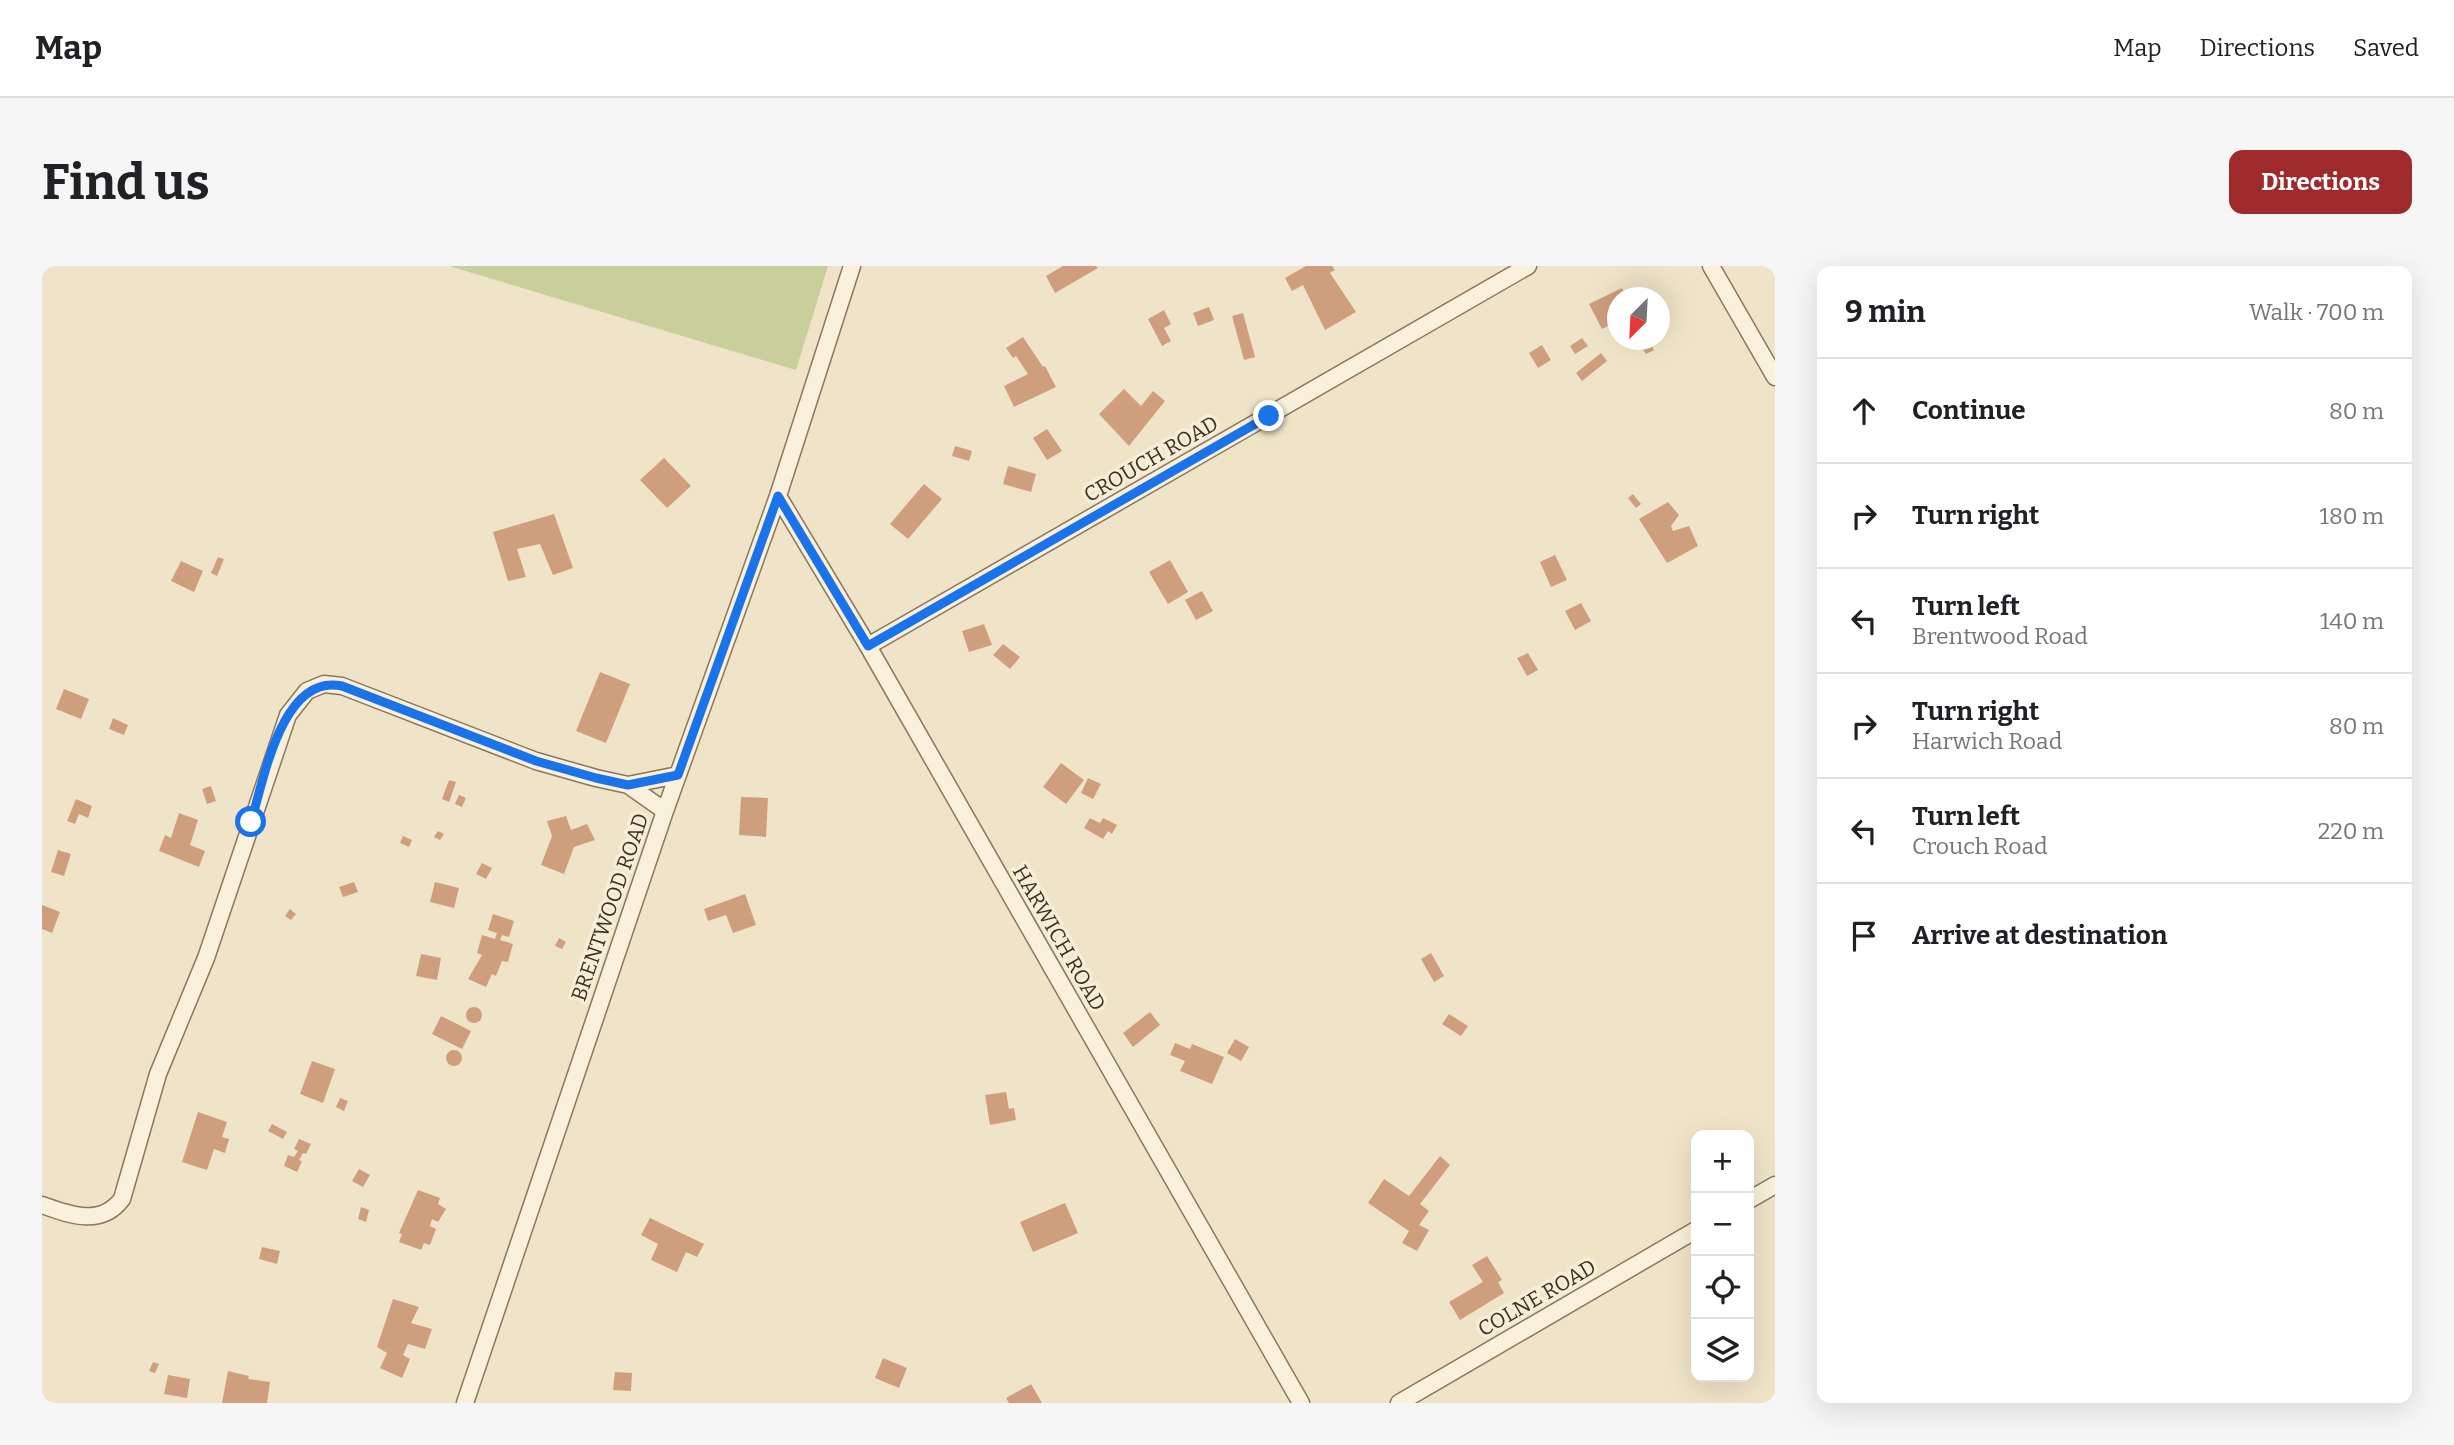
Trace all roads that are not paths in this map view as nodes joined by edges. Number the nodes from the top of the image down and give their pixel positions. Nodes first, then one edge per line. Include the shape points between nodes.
1 (852, 266) edge
2 (1528, 266) edge
3 (1711, 266) edge
4 (1775, 377) edge
5 (778, 496) junction
6 (868, 646) junction
7 (678, 775) junction
8 (628, 785) junction
9 (665, 811) junction
10 (1775, 1185) edge
11 (1754, 1197) edge
12 (42, 1205) edge
13 (1691, 1233) edge
14 (465, 1403) edge
15 (1301, 1403) edge
16 (1398, 1403) edge

1 - 5 street, BRENTWOOD ROAD
2 - 6 street, CROUCH ROAD
3 - 4 street
5 - 6 street, HARWICH ROAD
5 - 7 street, BRENTWOOD ROAD
6 - 15 street, HARWICH ROAD
7 - 8 street
7 - 9 street, BRENTWOOD ROAD
8 - 9 street
8 - 12 street via 536,761 342,686 324,684 307,691 293,705 276,745 206,958 155,1084 122,1199 116,1207 92,1218
9 - 14 street, BRENTWOOD ROAD
10 - 11 street
13 - 16 street, COLNE ROAD

